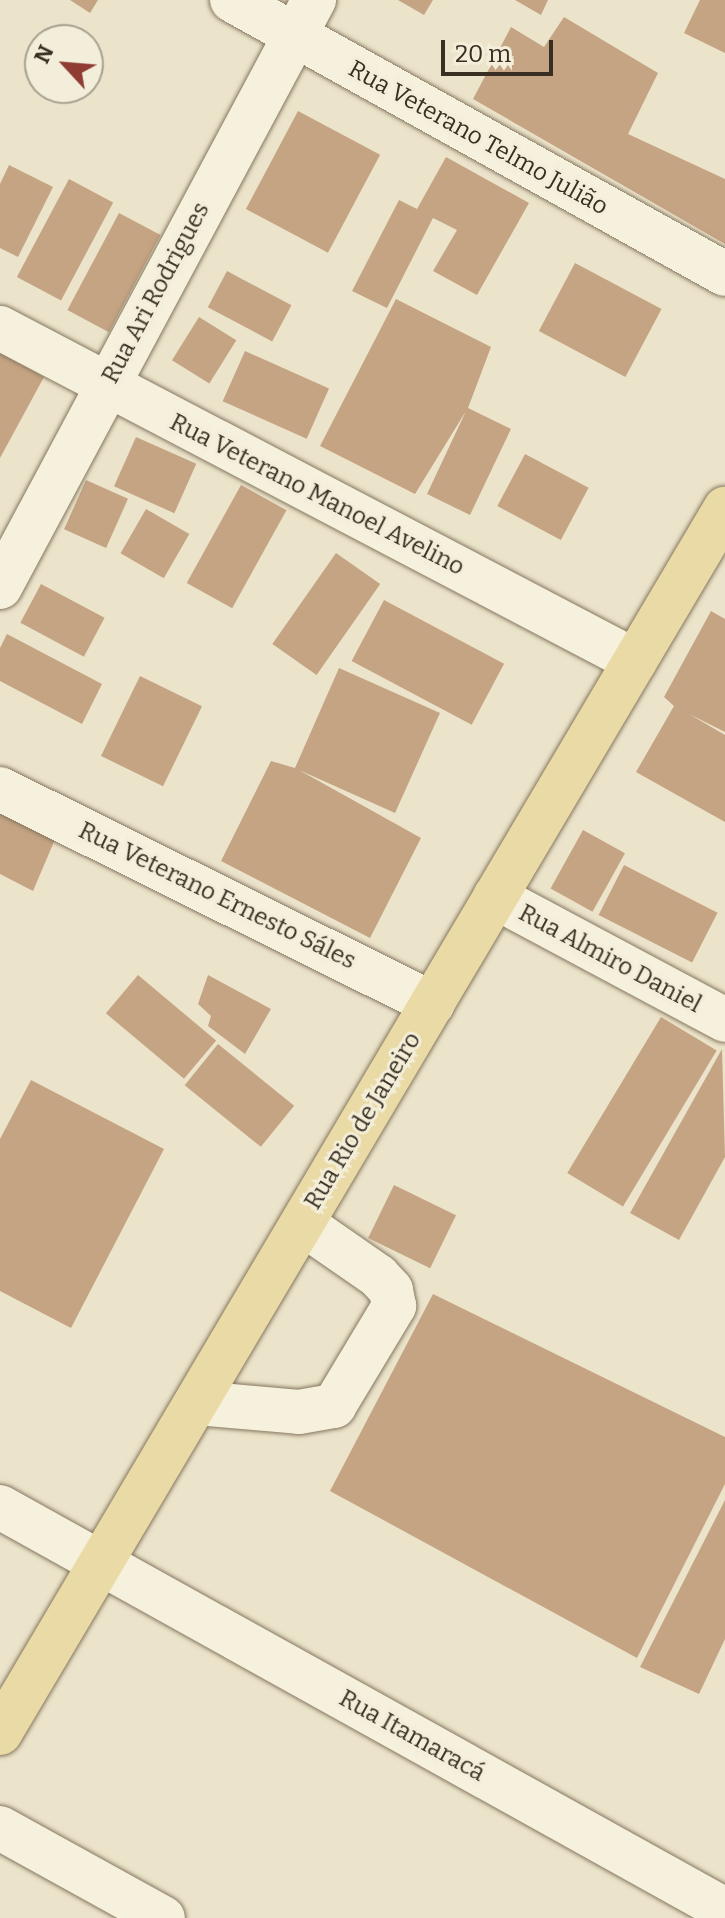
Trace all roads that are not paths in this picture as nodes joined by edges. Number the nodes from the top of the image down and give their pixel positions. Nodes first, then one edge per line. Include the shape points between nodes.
1 (232, 0) edge
2 (304, 18) edge
3 (725, 274) edge
4 (0, 328) edge
5 (106, 386) junction
6 (725, 509) edge
7 (0, 587) edge
8 (635, 661) junction
9 (0, 789) edge
10 (495, 897) junction
11 (433, 1004) junction
12 (725, 1020) edge
13 (303, 1224) junction
14 (197, 1403) junction
15 (0, 1507) edge
16 (99, 1563) junction
17 (0, 1733) edge
18 (0, 1828) edge
19 (725, 1910) edge
20 (163, 1918) edge

1 - 2 street, Rua Veterano Telmo Julião
2 - 3 street, Rua Veterano Telmo Julião
2 - 5 street, Rua Ari Rodrigues
4 - 5 street, Rua Veterano Manoel Avelino
5 - 7 street, Rua Ari Rodrigues
5 - 8 street, Rua Veterano Manoel Avelino
6 - 8 main road, Rua Rio de Janeiro
8 - 10 main road, Rua Rio de Janeiro
9 - 11 street, Rua Veterano Ernesto Sáles
10 - 11 main road, Rua Rio de Janeiro
10 - 12 street, Rua Almiro Daniel
11 - 13 main road, Rua Rio de Janeiro
13 - 14 main road, Rua Rio de Janeiro
13 - 14 street via 378,1276 391,1290 394,1306 334,1406 299,1412
14 - 16 main road, Rua Rio de Janeiro
15 - 16 street, Rua Itamaracá
16 - 17 main road, Rua Rio de Janeiro
16 - 19 street, Rua Itamaracá
18 - 20 street

